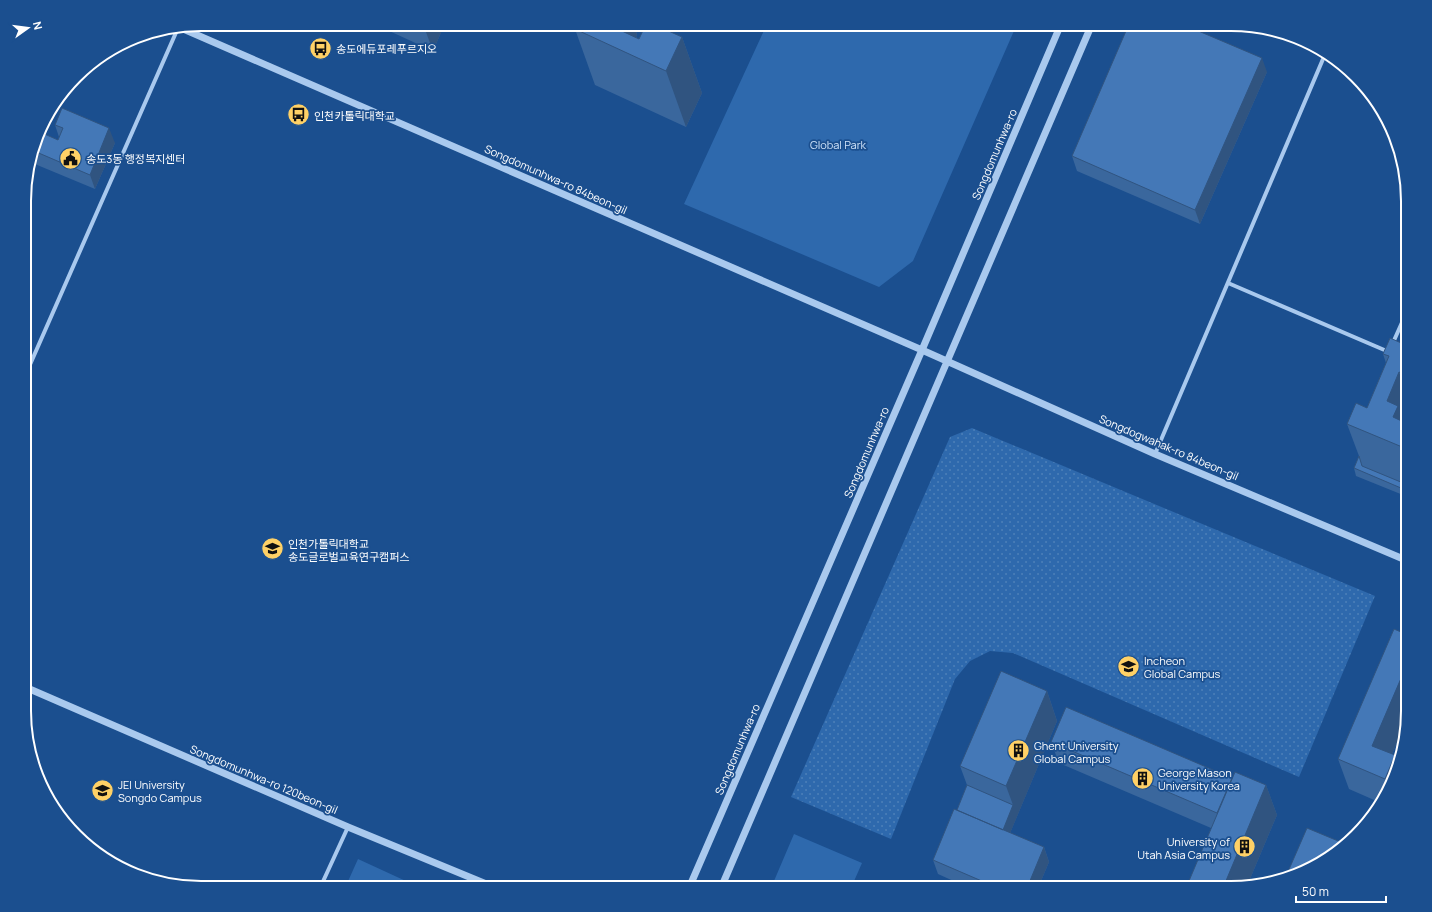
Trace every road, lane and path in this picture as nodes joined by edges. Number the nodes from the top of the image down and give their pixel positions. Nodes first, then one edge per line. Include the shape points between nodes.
1 (187, 31) edge
2 (1059, 31) edge
3 (1089, 31) edge
4 (178, 32) edge
5 (1323, 59) edge
6 (1228, 283) junction
7 (1401, 325) edge
8 (922, 350) junction
9 (1389, 352) junction
10 (1396, 355) edge
11 (946, 362) junction
12 (31, 365) edge
13 (1155, 454) junction
14 (1401, 558) edge
15 (31, 689) edge
16 (348, 827) junction
17 (323, 881) edge
18 (479, 881) edge
19 (692, 881) edge
20 (724, 881) edge

1 - 8 street, Songdomunhwa-ro 84beon-gil
2 - 8 street, Songdomunhwa-ro
3 - 11 street
4 - 12 street
5 - 6 street
6 - 9 street
6 - 13 street
7 - 9 street
8 - 11 street, Songdogwahak-ro 84beon-gil
8 - 19 street, Songdomunhwa-ro
9 - 10 street
11 - 13 street, Songdogwahak-ro 84beon-gil
11 - 20 street
13 - 14 street, Songdogwahak-ro 84beon-gil
15 - 16 street, Songdomunhwa-ro 120beon-gil
16 - 17 street
16 - 18 street, Songdomunhwa-ro 120beon-gil

